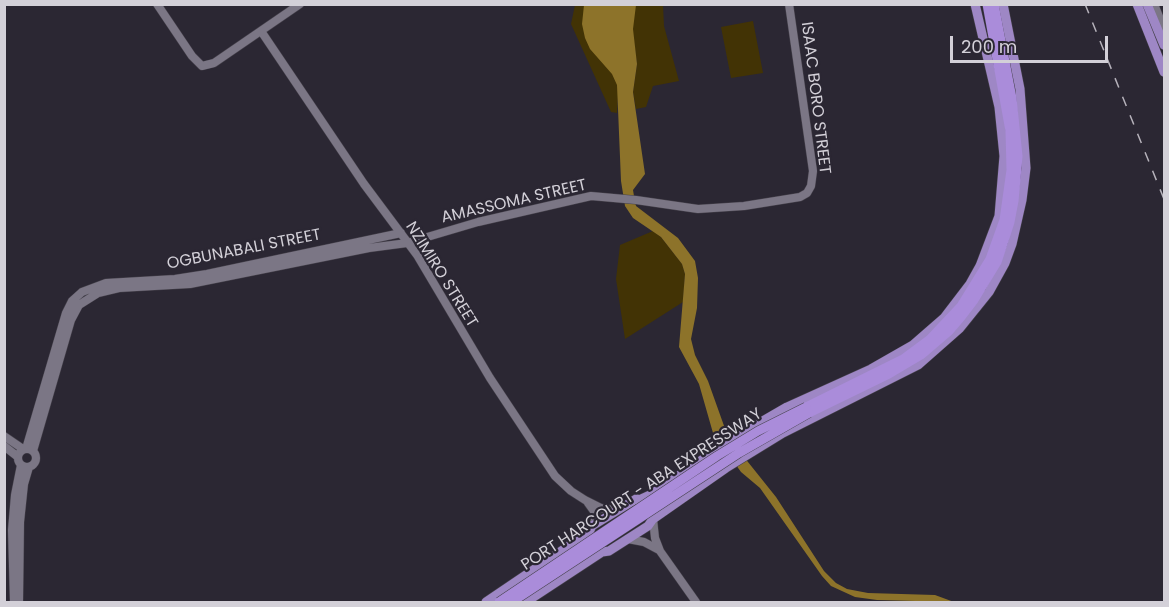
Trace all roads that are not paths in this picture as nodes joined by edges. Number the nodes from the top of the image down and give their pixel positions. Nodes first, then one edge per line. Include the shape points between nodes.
1 (158, 4) edge
2 (300, 4) edge
3 (789, 4) edge
4 (975, 4) edge
5 (987, 4) edge
6 (994, 4) edge
7 (1003, 4) edge
8 (1137, 4) edge
9 (1148, 4) edge
10 (1154, 4) edge
11 (1164, 29) edge
12 (261, 30) junction
13 (1164, 45) edge
14 (1164, 72) edge
15 (1006, 80) junction
16 (807, 193) joint
17 (392, 221) junction
18 (401, 233) junction
19 (380, 238) junction
20 (407, 243) junction
21 (880, 375) junction
22 (807, 410) junction
23 (4, 436) edge
24 (4, 446) edge
25 (25, 451) junction
26 (25, 466) junction
27 (641, 499) junction
28 (585, 500) junction
29 (616, 510) junction
30 (653, 519) junction
31 (594, 524) junction
32 (588, 532) junction
33 (628, 539) junction
34 (660, 551) junction
35 (602, 552) junction
36 (14, 603) edge
37 (19, 603) edge
38 (486, 603) edge
39 (499, 603) edge
40 (512, 603) edge
41 (526, 603) edge
42 (696, 603) edge

1 - 12 street via 202,66 214,63
2 - 12 street
3 - 16 street, ISAAC BORO STREET via 813,171
4 - 21 main road via 1003,131 999,216 980,266 957,303
5 - 15 highway, PORT HARCOURT - ABA EXPRESSWAY
6 - 15 highway, PORT HARCOURT - ABA EXPRESSWAY
7 - 21 main road via 1020,89 1026,152 1024,187 1012,244 997,278 960,328 918,364
8 - 14 main road
9 - 13 main road
10 - 11 street
12 - 17 street, NZIMIRO STREET
15 - 21 highway, PORT HARCOURT - ABA EXPRESSWAY via 1016,119 1017,177 1010,222 997,262 949,331 921,355
16 - 20 street, AMASSOMA STREET via 793,199 716,209 591,196
17 - 18 street, NZIMIRO STREET
17 - 19 street
18 - 19 street, OGBUNABALI STREET
18 - 20 street, NZIMIRO STREET
19 - 25 street, OGBUNABALI STREET via 182,278 106,283 82,292 66,313
20 - 25 street, OGBUNABALI STREET via 190,285 119,288 91,296 79,305 71,320
20 - 28 street, NZIMIRO STREET via 555,476
21 - 22 highway, PORT HARCOURT - ABA EXPRESSWAY
21 - 27 main road via 799,400
21 - 30 main road via 747,454
22 - 39 highway, PORT HARCOURT - ABA EXPRESSWAY, bridge via 759,431 717,456
22 - 40 highway, PORT HARCOURT - ABA EXPRESSWAY, bridge
23 - 25 street
24 - 25 street
25 - 26 street
25 - 26 street via 36,460
26 - 36 street via 15,495 12,530
26 - 37 street
27 - 29 main road
27 - 30 main road via 652,505
28 - 29 street, NZIMIRO STREET
28 - 31 street via 596,514
29 - 31 main road
30 - 33 main road
30 - 34 street
31 - 32 main road
32 - 35 main road via 591,545
32 - 38 main road
33 - 34 street
33 - 35 main road
34 - 42 street
35 - 41 main road

